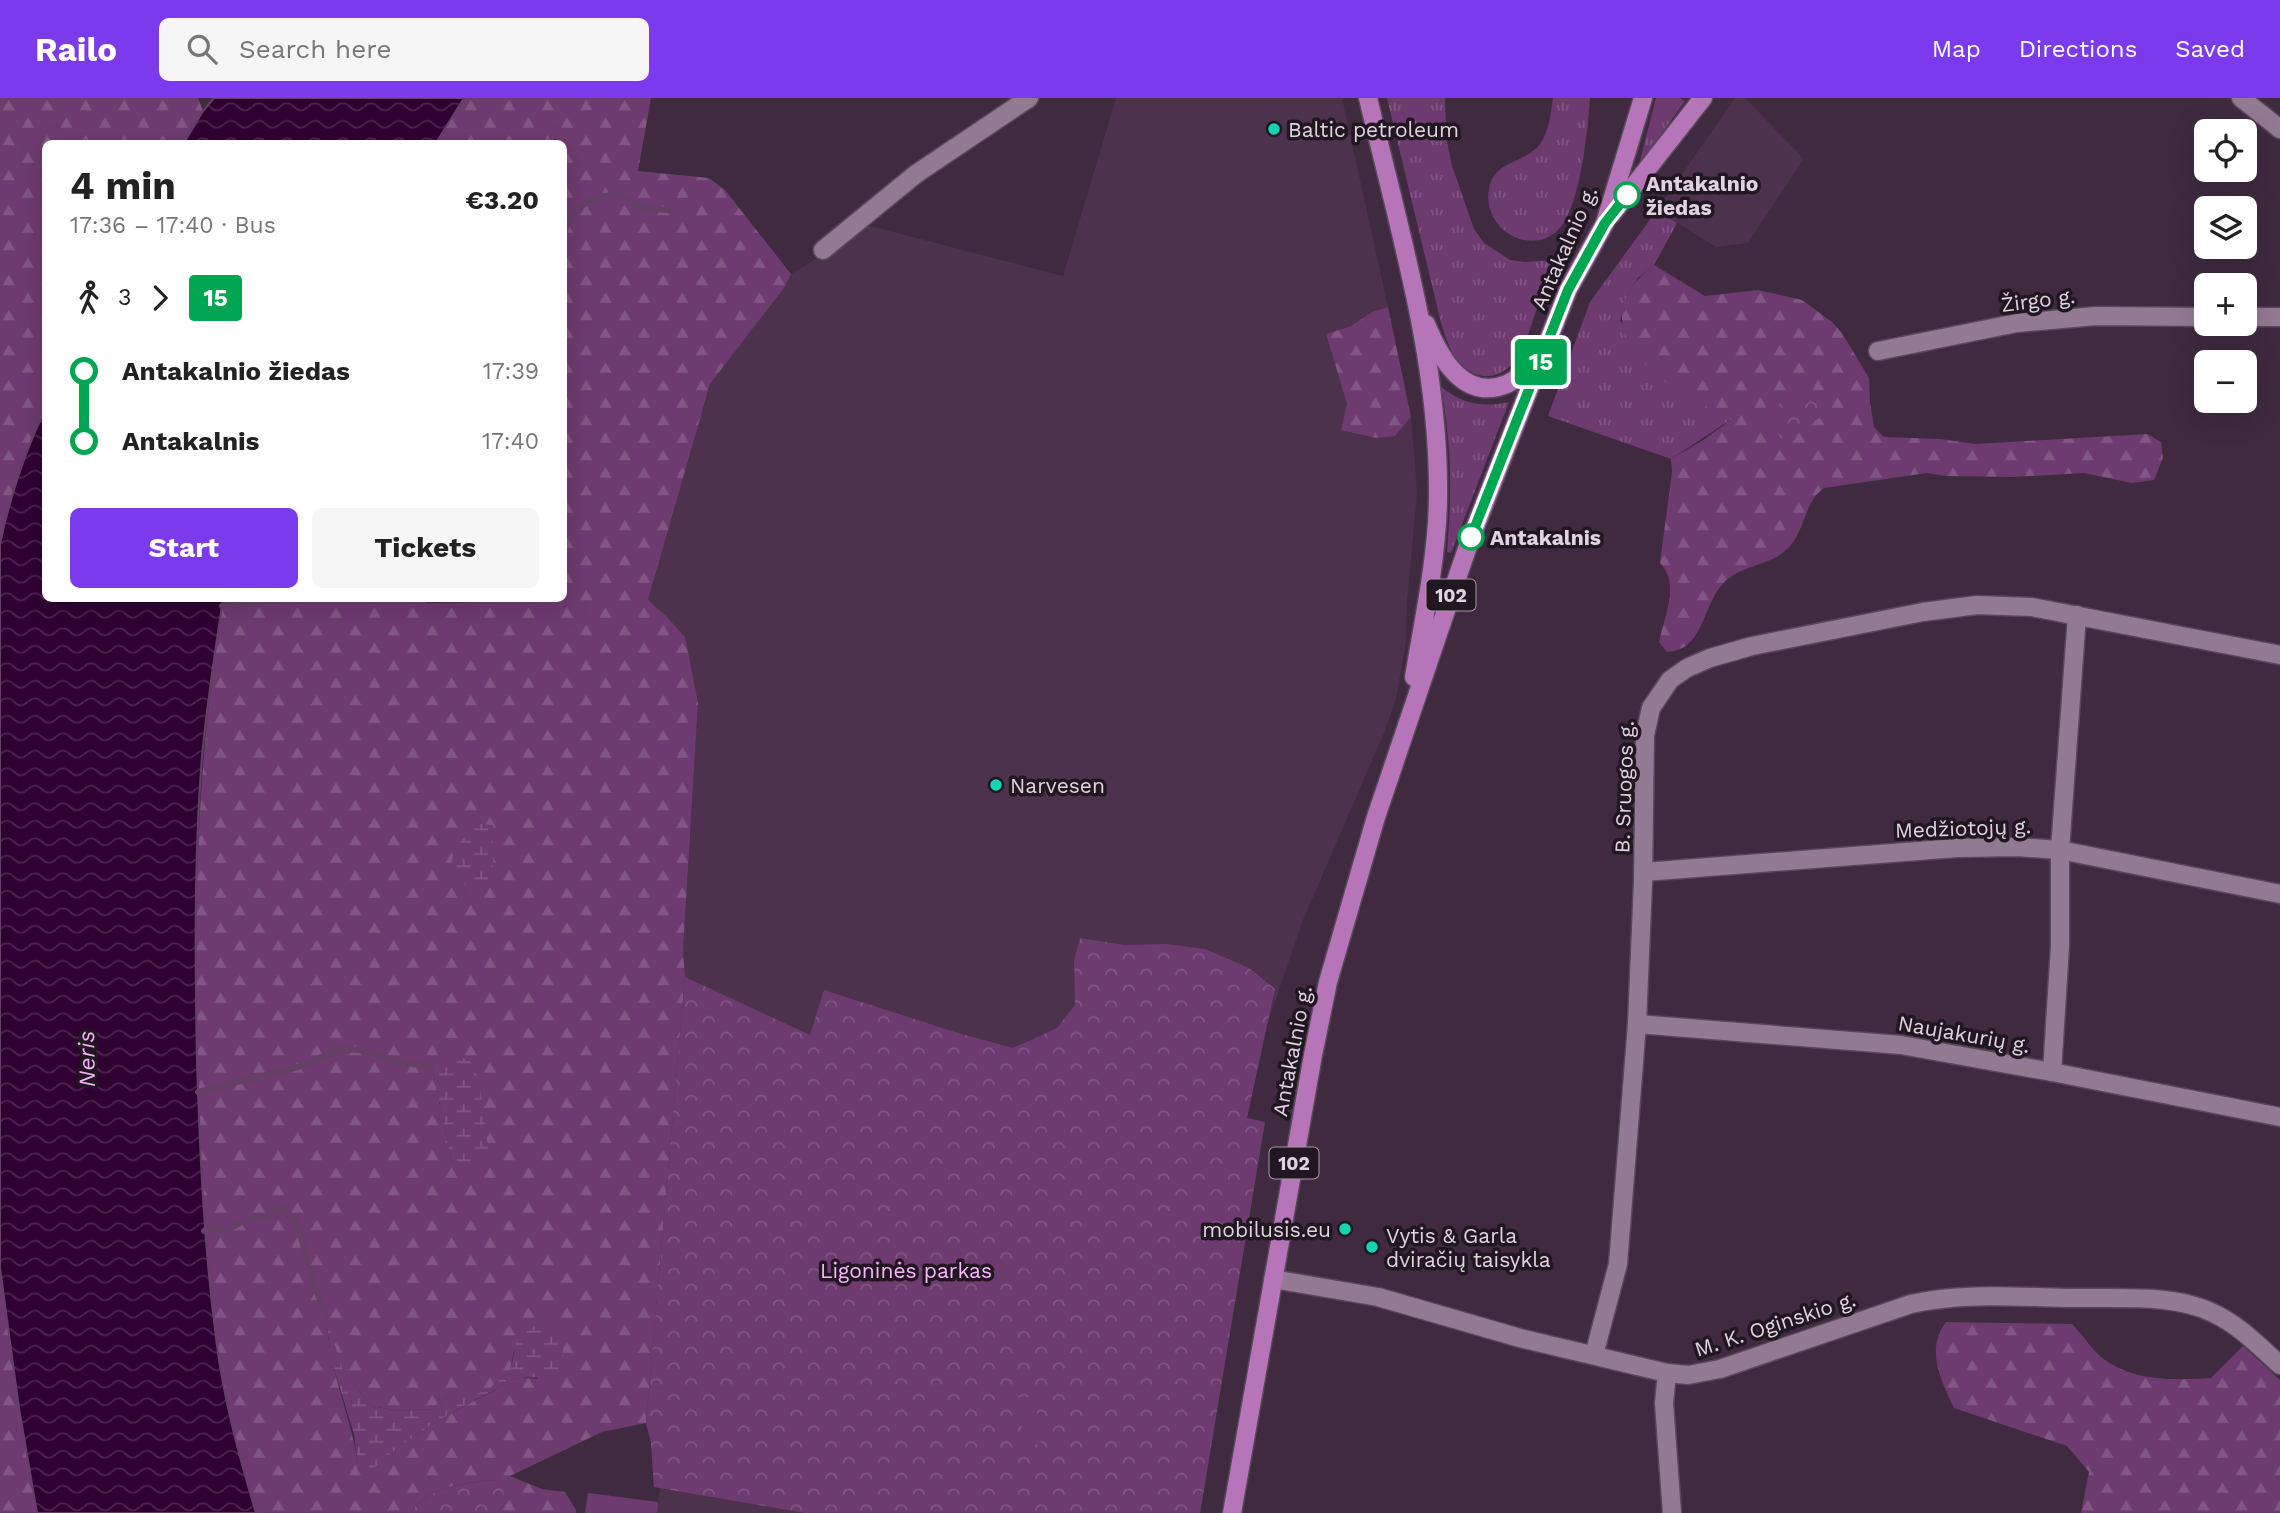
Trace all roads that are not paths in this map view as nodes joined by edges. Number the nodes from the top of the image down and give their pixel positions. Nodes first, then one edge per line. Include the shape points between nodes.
1 (1029, 98) edge
2 (1368, 98) edge
3 (1643, 98) edge
4 (1703, 98) edge
5 (2241, 98) edge
6 (2280, 129) edge
7 (1605, 223) junction
8 (823, 250) dead end
9 (1417, 302) junction
10 (2194, 317) edge
11 (2257, 317) edge
12 (2280, 317) edge
13 (1878, 351) dead end
14 (1544, 355) junction
15 (2077, 615) junction
16 (2280, 655) edge
17 (1391, 769) junction
18 (2060, 850) junction
19 (1644, 872) junction
20 (2280, 894) edge
21 (1637, 1024) junction
22 (2052, 1072) junction
23 (2280, 1117) edge
24 (1273, 1279) junction
25 (1594, 1355) junction
26 (2280, 1365) edge
27 (1667, 1373) junction
28 (1232, 1513) edge
29 (1672, 1513) edge

1 - 8 street via 916,174
2 - 9 main road, Antakalnio g. / 102
3 - 7 main road, Antakalnio g.
4 - 7 main road
5 - 6 street
7 - 14 main road, Antakalnio g. / 102 via 1568,290
9 - 14 main road via 1444,360 1470,385 1483,388 1508,383
9 - 17 main road, Antakalnio g. / 102 via 1437,446 1438,500 1414,679
10 - 13 street, Žirgo g. via 2096,316 2030,322
11 - 12 street
14 - 17 main road, Antakalnio g. / 102 via 1469,543
15 - 16 street, B. Sruogos g.
15 - 18 street
15 - 19 street, B. Sruogos g. via 1977,605 1937,610 1752,646 1687,668 1660,692 1645,735
17 - 24 main road, Antakalnio g. / 102 via 1328,982
18 - 19 street, Medžiotojų g. via 1957,848
18 - 20 street, Medžiotojų g.
18 - 22 street
19 - 21 street, B. Sruogos g.
21 - 22 street, Naujakurių g. via 1901,1045
21 - 25 street, B. Sruogos g. via 1618,1264
22 - 23 street, Naujakurių g.
24 - 25 street, M. K. Oginskio g. via 1378,1297
24 - 28 main road, Antakalnio g. / 102
25 - 27 street, M. K. Oginskio g.
26 - 27 street, M. K. Oginskio g. via 2236,1326 2186,1303 1957,1297 1911,1304 1712,1371
27 - 29 street via 1664,1403

